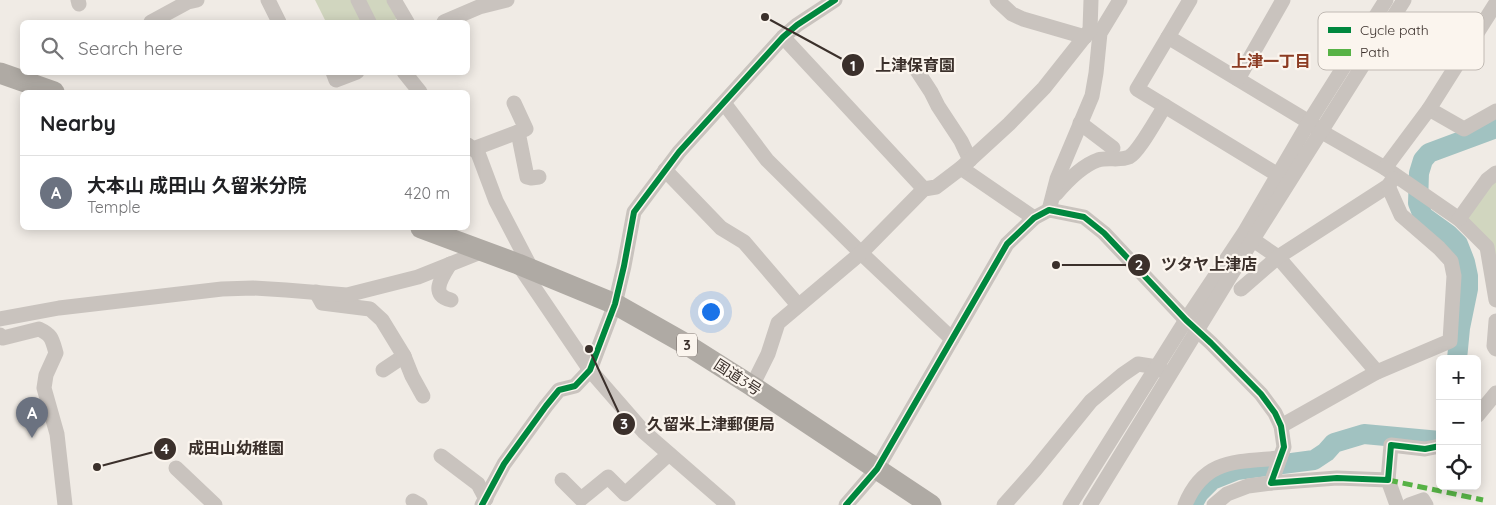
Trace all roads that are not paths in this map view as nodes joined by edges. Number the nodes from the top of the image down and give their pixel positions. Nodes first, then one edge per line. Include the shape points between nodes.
1 (197, 0) edge
2 (268, 0) edge
3 (358, 0) edge
4 (394, 0) edge
5 (507, 0) edge
6 (835, 0) edge
7 (998, 0) edge
8 (1091, 0) edge
9 (1120, 0) edge
10 (1190, 0) edge
11 (1283, 0) edge
12 (1386, 0) edge
13 (1404, 0) edge
14 (1496, 3) edge
15 (1378, 12) edge
16 (1397, 12) edge
17 (155, 20) edge
18 (278, 20) edge
19 (368, 20) edge
20 (406, 20) edge
21 (449, 20) edge
22 (1484, 22) edge
23 (1092, 33) junction
24 (783, 37) junction
25 (1168, 37) junction
26 (914, 66) dead end
27 (1342, 70) edge
28 (1361, 70) edge
29 (1454, 70) edge
30 (10, 75) edge
31 (334, 75) edge
32 (349, 75) edge
33 (406, 75) edge
34 (1238, 79) junction
35 (49, 90) edge
36 (418, 90) edge
37 (514, 103) dead end
38 (724, 103) junction
39 (1165, 106) junction
40 (1429, 109) junction
41 (1496, 112) edge
42 (1309, 122) junction
43 (1080, 123) junction
44 (518, 132) junction
45 (1322, 132) junction
46 (470, 147) edge
47 (1112, 148) dead end
48 (966, 164) junction
49 (665, 170) junction
50 (1496, 172) edge
51 (1278, 175) junction
52 (1390, 176) junction
53 (539, 177) dead end
54 (924, 189) junction
55 (1051, 203) junction
56 (1034, 218) junction
57 (1459, 219) junction
58 (426, 230) edge
59 (1248, 236) junction
60 (483, 251) junction
61 (860, 253) junction
62 (1278, 257) junction
63 (450, 264) junction
64 (525, 267) junction
65 (1241, 289) dead end
66 (316, 292) junction
67 (451, 300) dead end
68 (1496, 300) edge
69 (614, 304) junction
70 (798, 305) junction
71 (0, 319) edge
72 (1496, 321) edge
73 (1192, 325) junction
74 (0, 335) edge
75 (952, 339) junction
76 (1496, 349) edge
77 (404, 356) junction
78 (382, 370) dead end
79 (590, 370) junction
80 (1163, 371) junction
81 (1377, 372) junction
82 (752, 386) junction
83 (1496, 392) edge
84 (423, 396) dead end
85 (1481, 411) edge
86 (1281, 426) junction
87 (1436, 447) edge
88 (669, 454) junction
89 (441, 456) dead end
90 (1280, 458) junction
91 (176, 468) dead end
92 (877, 469) junction
93 (562, 480) dead end
94 (1388, 480) junction
95 (1271, 483) junction
96 (484, 502) edge
97 (65, 505) edge
98 (215, 505) edge
99 (728, 505) edge
100 (846, 505) edge
101 (931, 505) edge
102 (1004, 505) edge
103 (1070, 505) edge
104 (1090, 505) edge
105 (1185, 505) edge
106 (1214, 505) edge
107 (1397, 505) edge
108 (1409, 505) edge
109 (1426, 505) edge

1 - 17 street
2 - 18 street
3 - 19 street
4 - 20 street
5 - 21 street
6 - 24 street
7 - 23 street via 1012,14
8 - 23 street
9 - 23 street
10 - 25 street
11 - 34 street
12 - 15 street
13 - 16 street
14 - 22 street
23 - 43 street via 1096,73 1092,96
23 - 48 street via 1044,88
24 - 38 street
24 - 54 street
25 - 34 street
25 - 39 street via 1137,89
26 - 48 street via 961,141
27 - 42 street
28 - 45 street
29 - 40 street
30 - 35 highway
31 - 32 street via 336,80
33 - 36 street
34 - 42 street
37 - 44 street via 526,129
38 - 49 street
38 - 61 street via 767,160
39 - 51 street
39 - 55 street via 1131,156 1099,160 1087,166 1070,178
40 - 41 street via 1464,129
40 - 52 street
42 - 45 street
42 - 51 street
43 - 47 street
43 - 55 street via 1057,179
44 - 46 street
44 - 53 street via 526,177
45 - 52 street
45 - 59 street
46 - 64 street via 478,153
48 - 54 street via 936,187
48 - 56 street
49 - 69 street via 634,212
49 - 70 street via 720,228 744,242
50 - 57 street
51 - 59 street
52 - 57 street via 1428,196
52 - 62 street
52 - 81 street via 1401,215 1451,261 1454,276 1450,341
54 - 61 street
55 - 56 street
55 - 73 street via 1084,217 1104,233
56 - 75 street via 1006,244
57 - 68 street via 1487,247
58 - 60 highway, 国道3号 / 3
59 - 62 street
59 - 73 street
60 - 63 street
60 - 64 highway, 国道3号 / 3
61 - 70 street
61 - 75 street
62 - 65 street
62 - 81 street
63 - 66 street via 418,277 347,295
63 - 67 street via 439,283 439,293
64 - 69 highway, 国道3号 / 3
64 - 79 street
66 - 71 street via 222,289 59,308
66 - 77 street via 322,303 370,309 382,320
69 - 79 street
69 - 82 highway, 国道3号 / 3
70 - 82 street via 778,323 768,354
72 - 76 street
73 - 80 street
73 - 86 street via 1261,394
74 - 97 street via 3,338 39,329 49,334 53,341 56,353 44,388 57,434
75 - 92 street
77 - 78 street
77 - 84 street
79 - 88 street via 644,432
79 - 96 street via 575,386 559,390 546,406 504,464
80 - 102 street via 1138,364 1091,401
80 - 103 street
80 - 104 street
81 - 86 street
82 - 92 highway, 国道3号 / 3
83 - 85 street
86 - 90 street via 1284,448
87 - 94 street via 1425,449 1391,445
88 - 93 street via 625,494 608,476 581,499
88 - 99 street
89 - 96 street via 478,484
90 - 95 street
90 - 105 street via 1230,462 1212,470 1197,483
91 - 98 street
92 - 100 street
92 - 101 highway, 国道3号 / 3
94 - 95 street via 1337,478
94 - 107 street
95 - 106 street via 1248,486 1227,494
108 - 109 street via 1423,500

